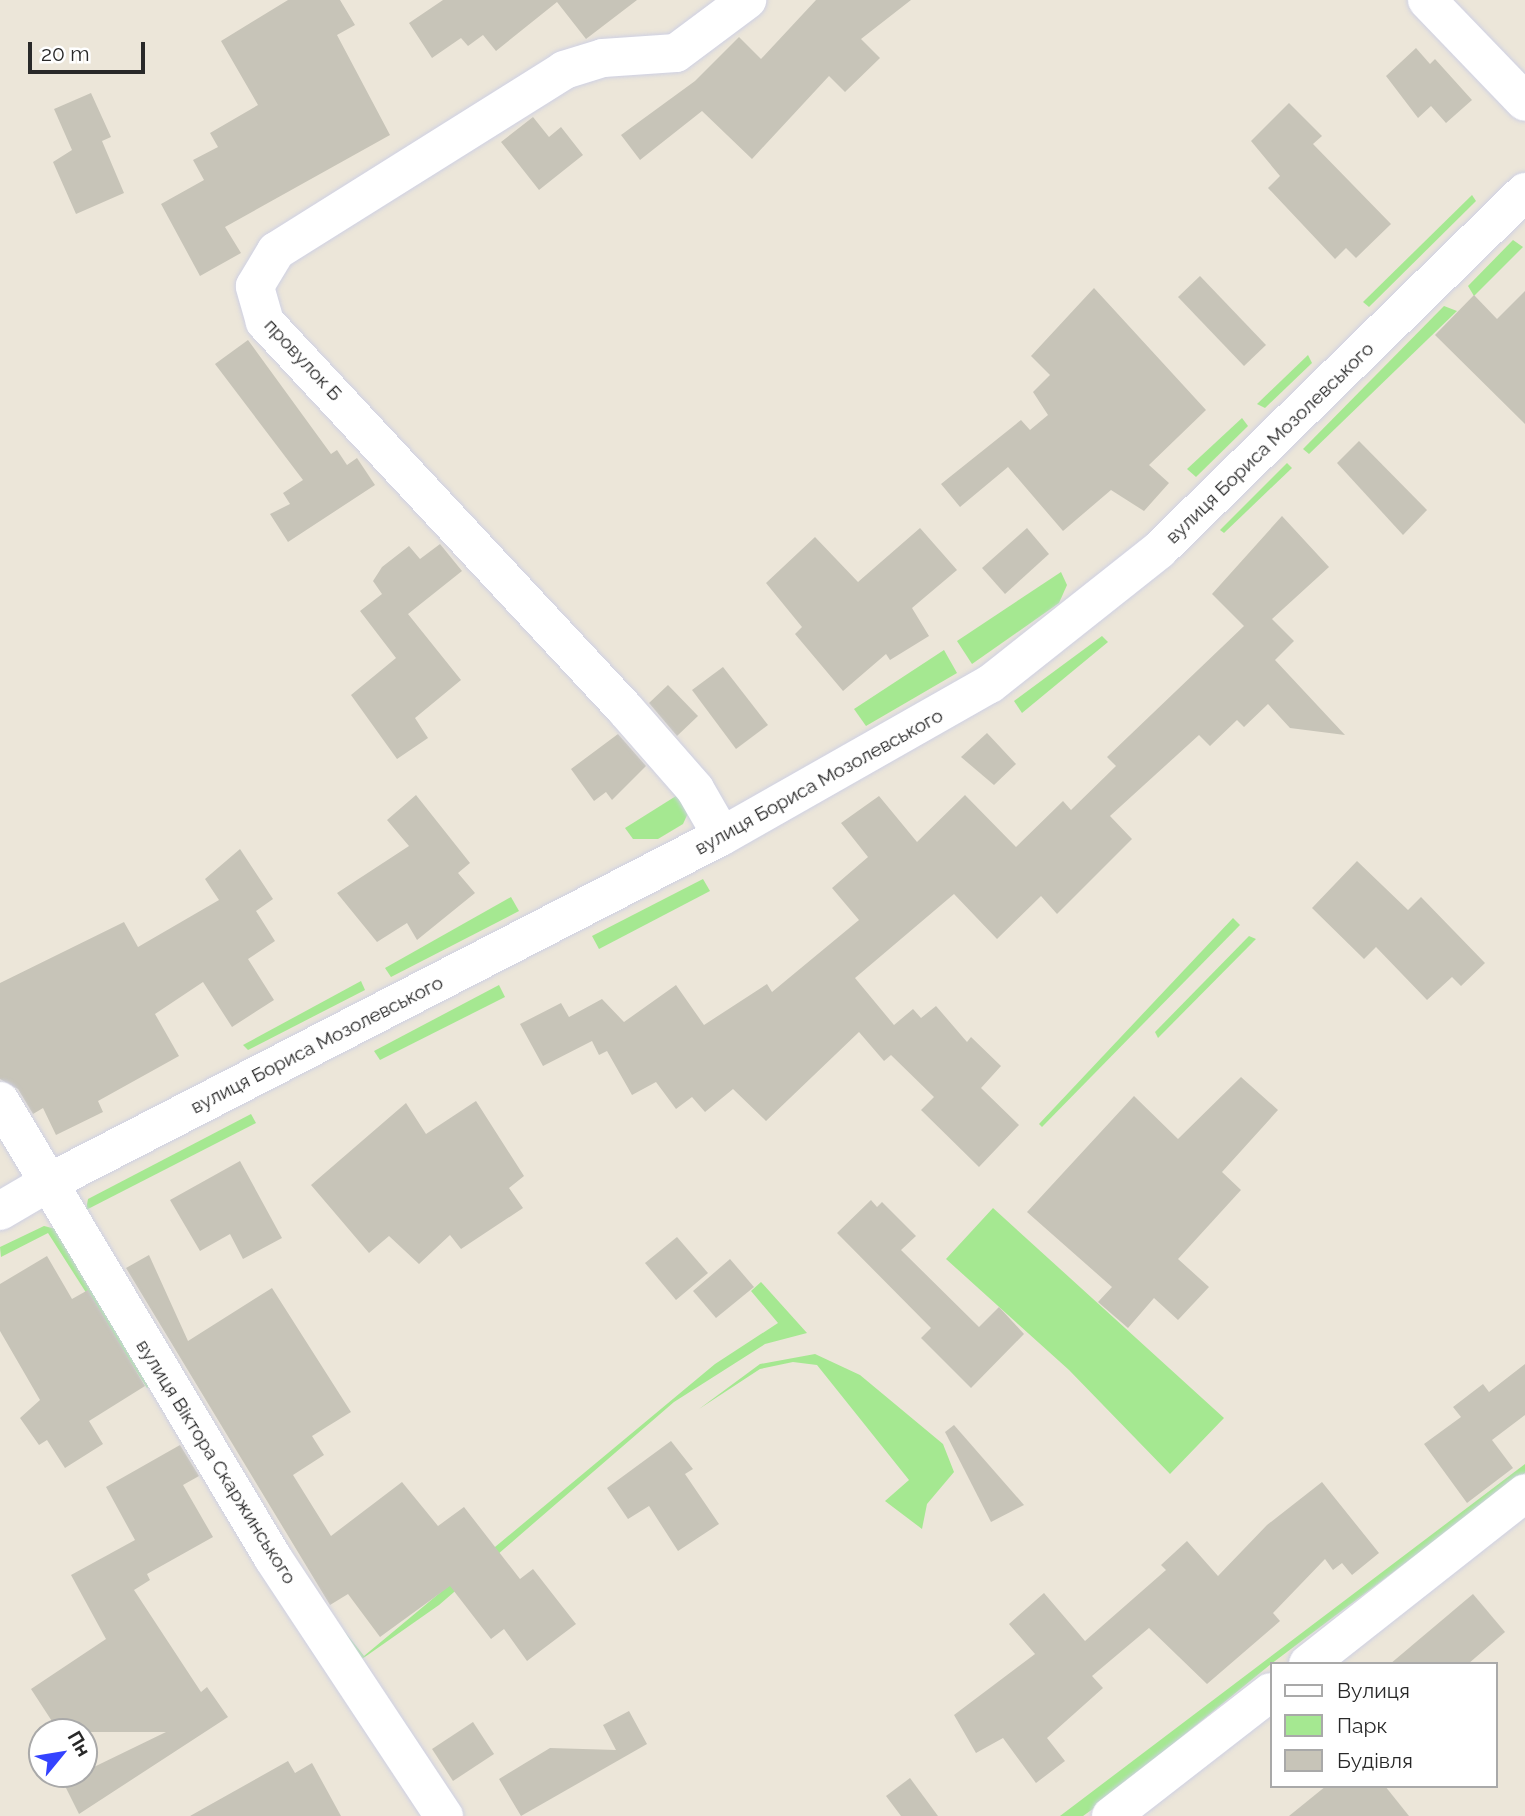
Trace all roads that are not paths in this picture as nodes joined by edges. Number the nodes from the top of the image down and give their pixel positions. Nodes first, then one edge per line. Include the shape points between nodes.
1 (747, 0) edge
2 (1427, 0) edge
3 (1525, 102) edge
4 (1525, 192) edge
5 (722, 836) junction
6 (0, 1101) edge
7 (46, 1184) junction
8 (0, 1211) edge
9 (1525, 1493) edge
10 (1311, 1662) edge
11 (1270, 1693) edge
12 (444, 1816) edge
13 (1111, 1816) edge

1 - 5 street, провулок Б via 676,53 603,58 564,70 276,251 255,285 265,322 625,709 695,789
2 - 3 street
4 - 5 street, вулиця Бориса Мозолевського via 1098,603 956,706
5 - 7 street, вулиця Бориса Мозолевського
6 - 7 street, вулиця Віктора Скаржинського
7 - 8 street, вулиця Бориса Мозолевського
7 - 12 street, вулиця Віктора Скаржинського via 273,1558
9 - 10 street
11 - 13 street

